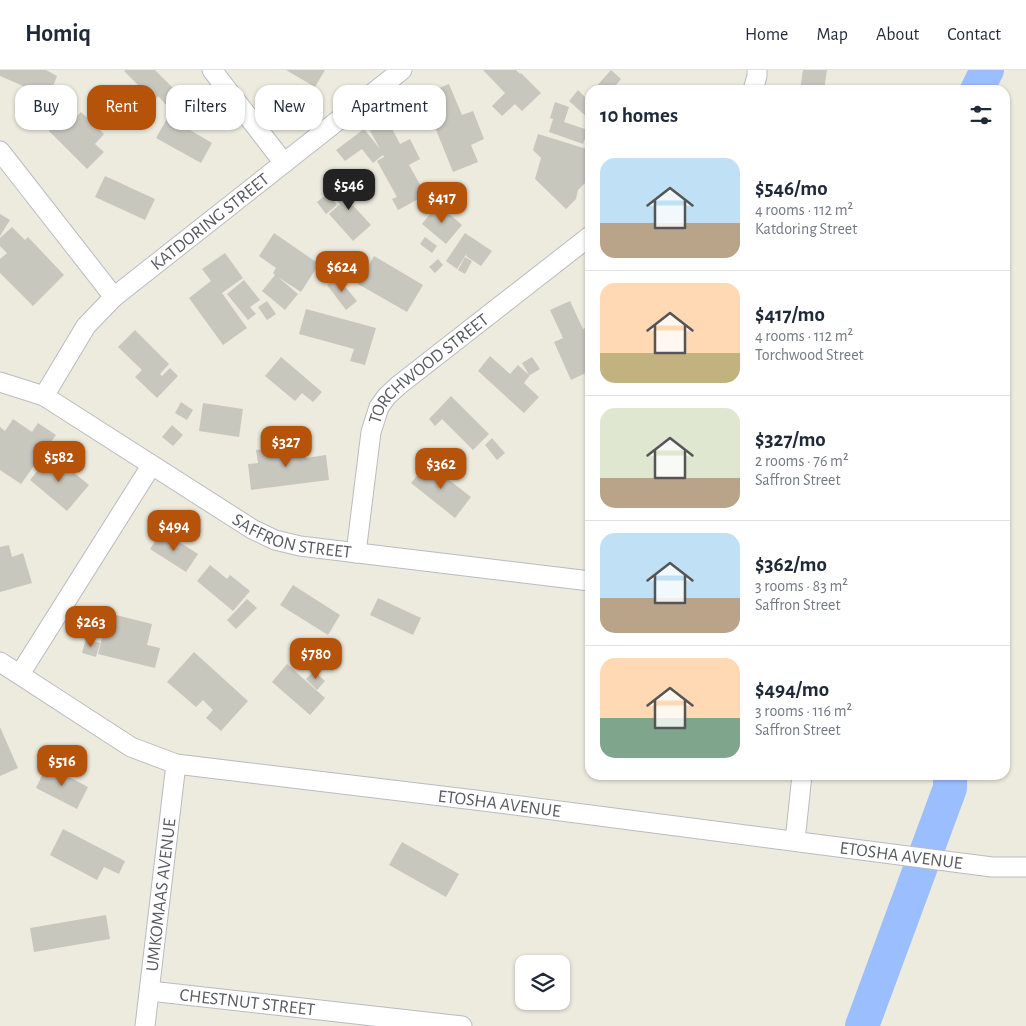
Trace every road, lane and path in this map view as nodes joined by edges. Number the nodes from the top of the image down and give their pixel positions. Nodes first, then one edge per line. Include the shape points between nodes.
1 (212, 70) edge
2 (402, 70) edge
3 (756, 70) edge
4 (754, 85) edge
5 (0, 151) edge
6 (284, 163) junction
7 (585, 240) edge
8 (114, 297) junction
9 (0, 382) edge
10 (44, 396) junction
11 (151, 466) junction
12 (356, 553) junction
13 (585, 580) edge
14 (0, 662) edge
15 (20, 674) junction
16 (176, 764) junction
17 (801, 780) edge
18 (795, 841) junction
19 (1026, 867) edge
20 (150, 991) junction
21 (145, 1026) edge
22 (462, 1026) edge

1 - 6 street
2 - 6 street, KATDORING STREET
3 - 4 street
5 - 8 street
6 - 8 street, KATDORING STREET
7 - 12 street, TORCHWOOD STREET via 387,396 372,426
8 - 10 street, KATDORING STREET via 86,326
9 - 10 street, SAFFRON STREET
10 - 11 street, SAFFRON STREET
11 - 12 street, SAFFRON STREET via 275,540
11 - 15 street
12 - 13 street, SAFFRON STREET
14 - 15 street, ETOSHA AVENUE
15 - 16 street, ETOSHA AVENUE via 131,747
16 - 18 street, ETOSHA AVENUE
16 - 20 street, UMKOMAAS AVENUE
17 - 18 street
18 - 19 street, ETOSHA AVENUE via 992,867
20 - 21 street, UMKOMAAS AVENUE
20 - 22 street, CHESTNUT STREET

